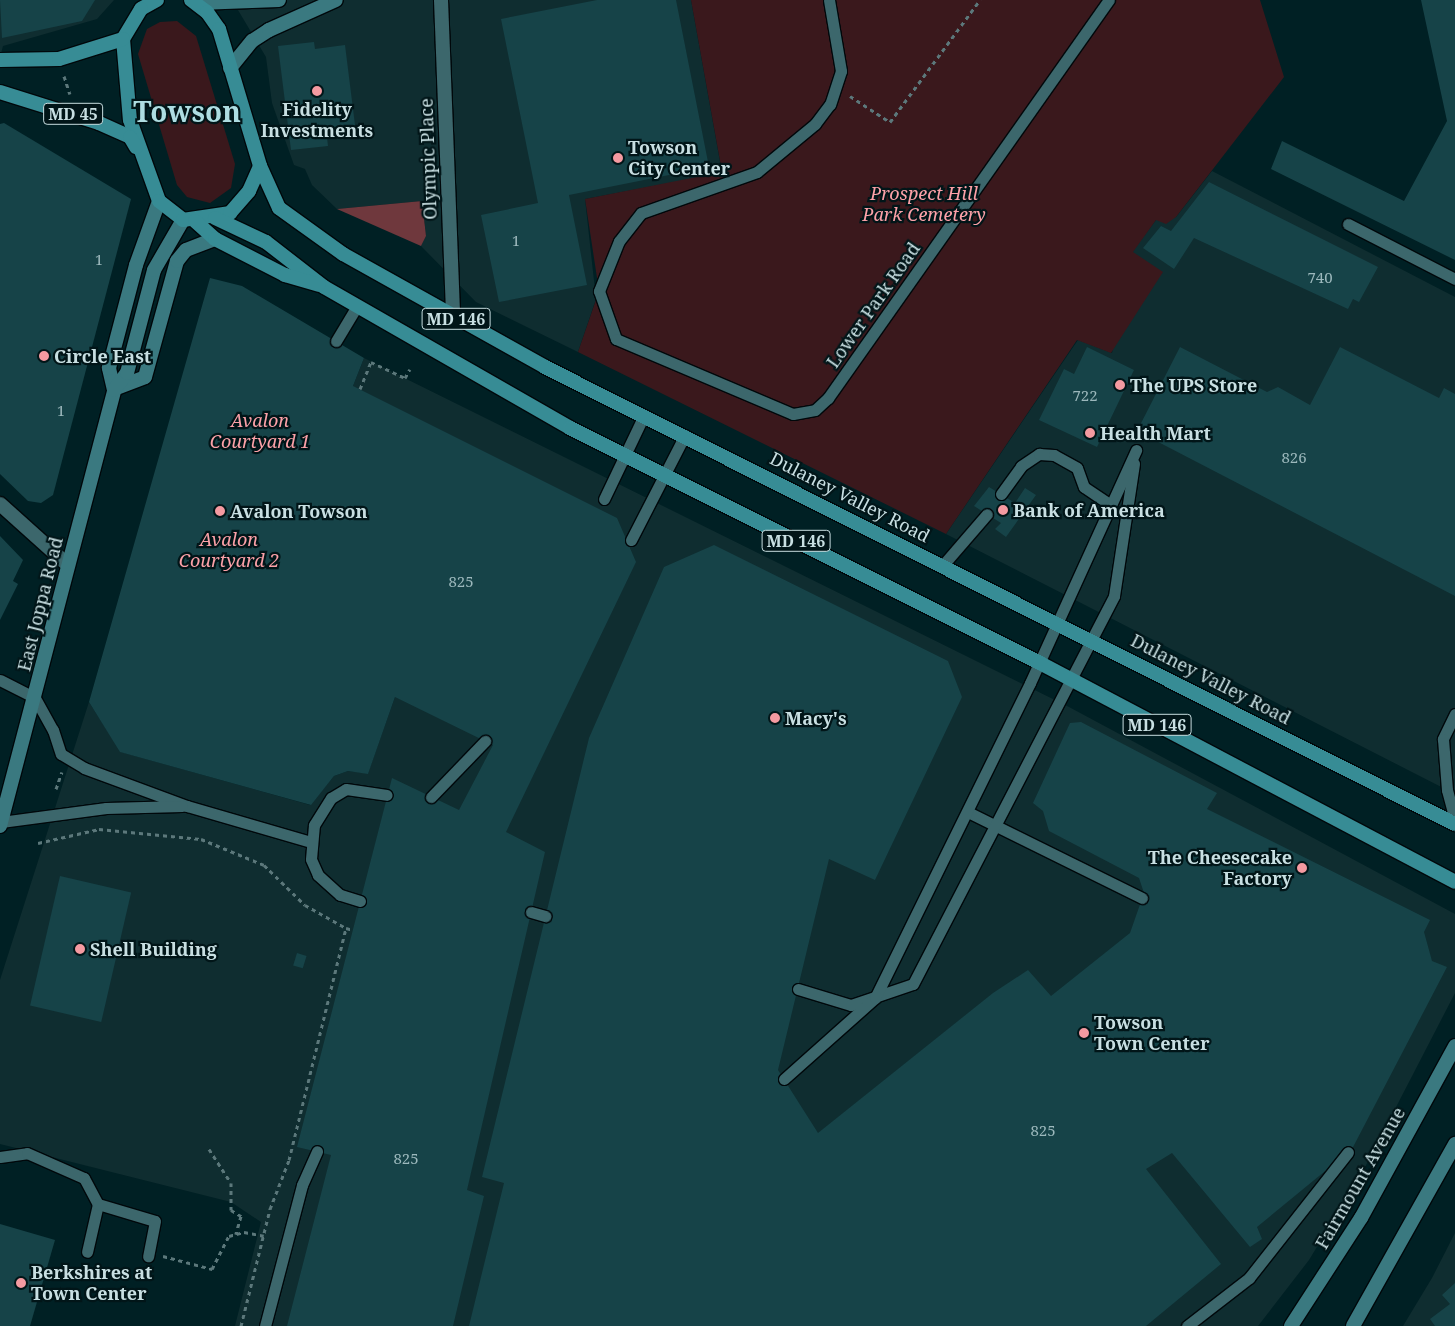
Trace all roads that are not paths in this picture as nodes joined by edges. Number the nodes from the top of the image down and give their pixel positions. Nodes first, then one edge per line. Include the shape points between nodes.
1 (157, 0) edge
2 (278, 0) edge
3 (336, 0) edge
4 (441, 0) edge
5 (829, 0) edge
6 (1110, 0) edge
7 (195, 2) edge
8 (142, 4) edge
9 (123, 39) junction
10 (0, 60) edge
11 (230, 68) junction
12 (0, 92) edge
13 (138, 150) junction
14 (260, 166) junction
15 (159, 201) junction
16 (216, 218) junction
17 (189, 220) junction
18 (1348, 224) dead end
19 (215, 239) junction
20 (1455, 279) edge
21 (324, 287) junction
22 (357, 306) junction
23 (452, 317) junction
24 (336, 341) dead end
25 (114, 390) junction
26 (644, 415) junction
27 (684, 435) junction
28 (625, 456) junction
29 (663, 475) junction
30 (1001, 494) dead end
31 (604, 499) dead end
32 (0, 504) edge
33 (1111, 505) junction
34 (987, 514) dead end
35 (631, 540) dead end
36 (68, 565) junction
37 (943, 565) junction
38 (1058, 623) junction
39 (1093, 641) junction
40 (1040, 663) junction
41 (0, 680) edge
42 (1072, 680) junction
43 (35, 698) junction
44 (1455, 714) edge
45 (485, 741) dead end
46 (387, 795) dead end
47 (431, 797) dead end
48 (187, 806) junction
49 (968, 812) junction
50 (1455, 819) edge
51 (0, 824) edge
52 (1455, 824) edge
53 (996, 827) junction
54 (311, 842) junction
55 (1455, 882) edge
56 (1142, 898) dead end
57 (360, 901) dead end
58 (531, 912) dead end
59 (546, 916) dead end
60 (798, 989) dead end
61 (875, 998) junction
62 (1455, 1046) edge
63 (784, 1080) dead end
64 (1455, 1144) edge
65 (317, 1151) dead end
66 (1348, 1152) dead end
67 (0, 1157) edge
68 (98, 1204) junction
69 (88, 1247) dead end
70 (149, 1254) road end
71 (265, 1326) edge
72 (1187, 1326) edge
73 (1291, 1326) edge
74 (1353, 1326) edge

1 - 8 main road
2 - 7 main road
3 - 11 main road via 269,30 252,41
4 - 23 street, Olympic Place
5 - 6 lane, Lower Park Road via 841,71 837,87 815,124 757,172 641,213 619,241 599,292 616,339 794,414 815,410 828,398
7 - 11 main road, Dulaney Valley Road via 219,29
8 - 9 main road
9 - 10 main road via 59,59
9 - 13 main road via 125,96
11 - 14 main road, Dulaney Valley Road
12 - 13 main road, MD 45 via 99,123 130,138
13 - 15 main road, MD 45
14 - 16 main road via 238,209
14 - 23 main road, Dulaney Valley Road / MD 146 via 285,216
15 - 17 main road
15 - 25 main road, East Joppa Road via 132,278 109,368
16 - 17 main road
16 - 21 main road via 266,242
17 - 19 main road
17 - 25 main road, East Joppa Road via 154,270 127,373
18 - 20 lane
19 - 21 main road via 285,275
19 - 25 main road via 186,250 177,261 145,377
21 - 22 main road, MD 146
22 - 24 lane
22 - 28 main road, MD 146
23 - 26 main road, Dulaney Valley Road / MD 146
25 - 36 main road, East Joppa Road
26 - 27 main road, Dulaney Valley Road / MD 146
26 - 28 lane
27 - 29 lane
27 - 37 main road, Dulaney Valley Road / MD 146
28 - 29 main road, MD 146
28 - 31 lane
29 - 35 lane
29 - 40 main road, MD 146
30 - 33 lane via 1021,466 1039,454 1054,454 1077,468 1084,487
32 - 36 street
33 - 38 lane
33 - 39 lane via 1136,450 1114,596
34 - 37 lane
36 - 43 main road, East Joppa Road
37 - 38 main road, Dulaney Valley Road / MD 146
38 - 39 main road, Dulaney Valley Road / MD 146
38 - 40 lane
39 - 42 lane
39 - 52 main road, Dulaney Valley Road / MD 146
40 - 42 main road, MD 146
40 - 49 lane
41 - 43 lane
42 - 53 lane
42 - 55 main road, MD 146
43 - 48 lane via 54,730 61,754 84,768
43 - 51 main road, East Joppa Road
44 - 50 lane via 1443,739 1447,790
45 - 47 lane
46 - 54 lane via 346,789 331,798 314,825
48 - 51 lane via 106,808
48 - 54 lane
49 - 53 lane
49 - 61 lane
53 - 56 lane
53 - 61 lane via 914,984
54 - 57 lane via 318,875 340,895
58 - 59 lane
60 - 61 lane via 851,1005
61 - 63 lane
62 - 73 main road, Fairmount Avenue via 1361,1218
64 - 74 main road
65 - 71 lane via 302,1185
66 - 72 lane via 1300,1219 1249,1278
67 - 68 lane via 27,1153 84,1178
68 - 69 lane
68 - 70 lane via 155,1221

